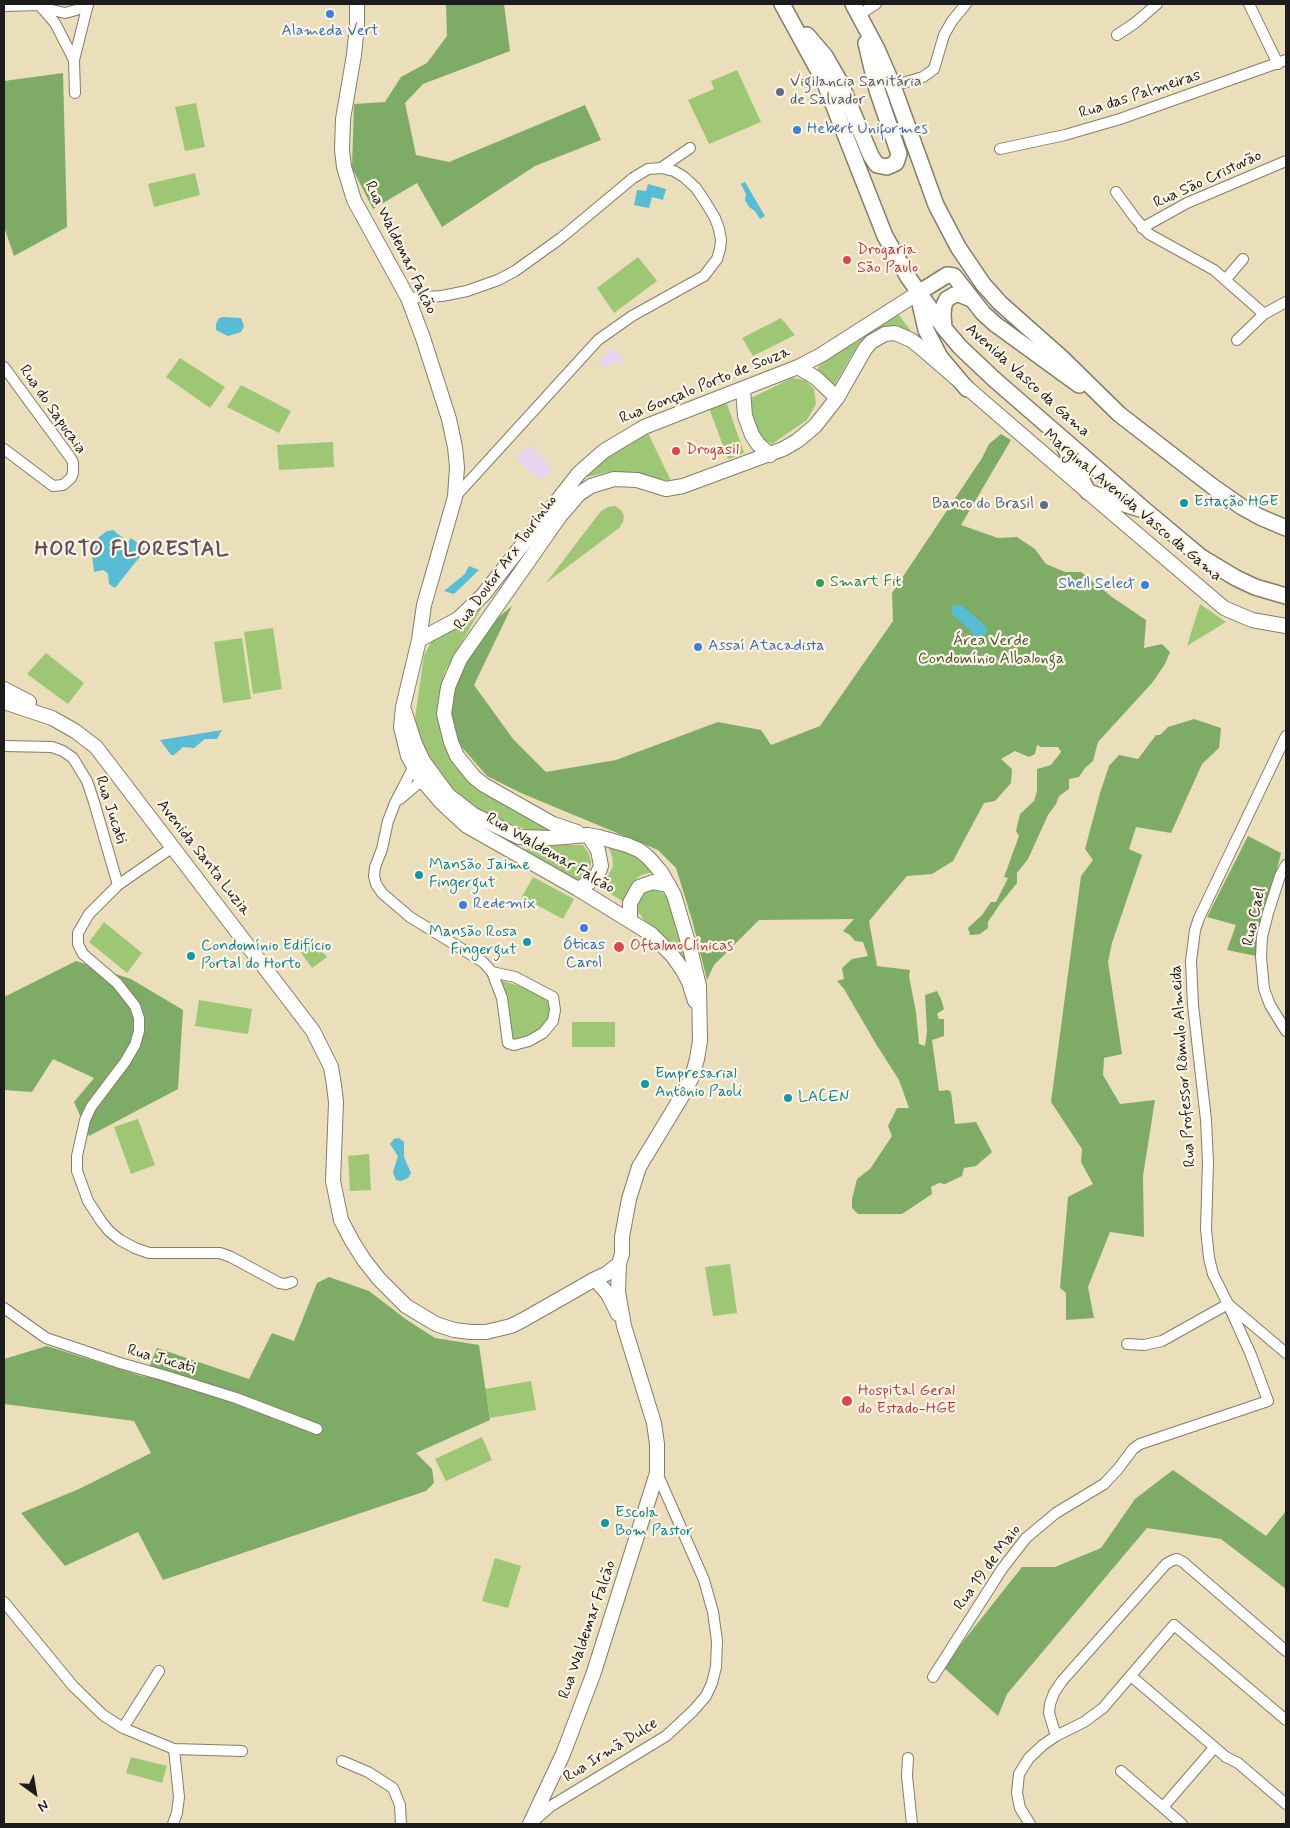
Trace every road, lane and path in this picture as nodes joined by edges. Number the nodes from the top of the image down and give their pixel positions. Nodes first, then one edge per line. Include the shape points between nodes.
1 (39, 4) edge
2 (88, 4) edge
3 (876, 4) edge
4 (966, 4) edge
5 (1157, 4) edge
6 (1249, 4) edge
7 (355, 5) edge
8 (4, 6) edge
9 (784, 6) edge
10 (856, 9) edge
11 (1117, 35) dead end
12 (74, 60) junction
13 (1282, 62) edge
14 (893, 86) junction
15 (75, 93) dead end
16 (690, 148) dead end
17 (1000, 148) dead end
18 (1286, 160) edge
19 (661, 168) junction
20 (1116, 192) dead end
21 (1142, 228) junction
22 (1243, 259) dead end
23 (1226, 279) junction
24 (918, 293) junction
25 (408, 298) junction
26 (971, 299) junction
27 (1286, 302) edge
28 (1264, 314) junction
29 (944, 328) junction
30 (1237, 340) dead end
31 (4, 367) edge
32 (798, 367) junction
33 (967, 389) junction
34 (743, 390) junction
35 (837, 398) junction
36 (1119, 414) junction
37 (1057, 432) junction
38 (4, 449) edge
39 (770, 455) junction
40 (1088, 492) junction
41 (455, 497) junction
42 (1146, 511) junction
43 (1286, 528) edge
44 (1286, 596) edge
45 (470, 608) junction
46 (422, 618) junction
47 (1284, 627) edge
48 (419, 640) junction
49 (4, 689) edge
50 (4, 702) edge
51 (52, 718) junction
52 (1286, 736) edge
53 (4, 746) edge
54 (422, 770) junction
55 (588, 835) junction
56 (173, 846) junction
57 (1286, 865) edge
58 (118, 885) junction
59 (669, 885) junction
60 (578, 889) junction
61 (630, 921) junction
62 (492, 972) junction
63 (700, 1019) junction
64 (1286, 1031) edge
65 (622, 1237) junction
66 (619, 1264) junction
67 (596, 1278) junction
68 (292, 1282) dead end
69 (1228, 1304) junction
70 (4, 1308) edge
71 (624, 1326) junction
72 (1126, 1344) dead end
73 (1286, 1354) edge
74 (317, 1429) dead end
75 (657, 1473) junction
76 (4, 1602) edge
77 (1286, 1651) edge
78 (159, 1671) dead end
79 (1131, 1676) junction
80 (932, 1677) dead end
81 (1286, 1720) edge
82 (124, 1728) junction
83 (1056, 1736) junction
84 (174, 1748) junction
85 (1214, 1748) junction
86 (242, 1752) dead end
87 (908, 1758) dead end
88 (342, 1761) dead end
89 (1121, 1771) dead end
90 (1286, 1804) edge
91 (1163, 1807) junction
92 (173, 1824) edge
93 (402, 1824) edge
94 (530, 1824) edge
95 (912, 1824) edge
96 (1030, 1824) edge
97 (1182, 1824) edge

1 - 2 street via 65,13
1 - 8 street
1 - 12 street via 55,24
2 - 12 street
3 - 10 street
4 - 14 street via 944,35 934,69 923,77
5 - 11 street
6 - 13 street
7 - 25 street, Rua Waldemar Falcão via 354,54 343,119 344,167 354,200
9 - 10 main road via 833,70 874,162 887,167 896,163 899,154 877,90
9 - 24 main road, Avenida Vasco da Gama via 824,81 885,236
10 - 14 main road
12 - 15 street
13 - 17 street, Rua das Palmeiras via 1120,119 1065,135
14 - 36 main road via 932,195 968,264 1000,303
16 - 19 street
18 - 21 street, Rua São Cristovão via 1187,203
19 - 25 street via 648,169 633,178 561,238 506,276 466,291
19 - 41 street via 684,177 706,203 715,218 721,240 717,259 693,284 632,316 598,340
20 - 21 street
21 - 23 street
22 - 23 street
23 - 28 street
24 - 26 main road via 951,274
24 - 29 main road, Avenida Vasco da Gama
24 - 32 street, Rua Gonçalo Porto de Souza
24 - 33 main road via 926,330 940,357
25 - 41 street, Rua Waldemar Falcão via 449,419 457,467
26 - 29 main road via 959,294 947,300
26 - 36 main road via 995,324
27 - 28 street
28 - 30 street
29 - 37 main road, Avenida Vasco da Gama via 978,364
31 - 38 street, Rua do Sapucaia via 70,457 73,473 63,485 53,486
32 - 34 street, Rua Gonçalo Porto de Souza
32 - 35 street via 816,378
33 - 35 street, Rua Doutor Arx Tourinho via 911,340 895,333 885,334 865,349
33 - 40 street, Marginal Avenida Vasco da Gama
34 - 39 street via 745,416 752,435
34 - 45 street, Rua Gonçalo Porto de Souza via 644,427 604,451 579,473 500,575
35 - 39 street, Rua Doutor Arx Tourinho via 808,433
36 - 43 main road via 1220,492 1260,517
37 - 40 main road
37 - 42 main road, Avenida Vasco da Gama
39 - 55 street, Rua Doutor Arx Tourinho via 674,488 614,479 591,486 579,494 537,548 453,672 444,714 451,742 465,767 484,785 532,813 553,824
40 - 42 main road
40 - 47 street, Marginal Avenida Vasco da Gama via 1224,608 1252,620
41 - 46 street, Rua Waldemar Falcão
42 - 44 main road, Avenida Vasco da Gama via 1226,574 1254,587
45 - 46 street, Rua Gonçalo Porto de Souza via 439,623
45 - 48 street, Rua Gonçalo Porto de Souza via 450,624
46 - 48 street, Rua Waldemar Falcão
48 - 54 street, Rua Waldemar Falcão via 403,708
49 - 51 street, Avenida Santa Luzia
50 - 51 street, Avenida Santa Luzia
51 - 56 street, Avenida Santa Luzia via 96,748
52 - 69 street, Rua Professor Rômulo Almeida via 1199,918 1193,941 1193,1005 1208,1162 1208,1258
53 - 58 street, Rua Jucati via 52,747 73,758 87,781
54 - 55 street, Rua Waldemar Falcão via 459,805 520,837
54 - 60 street, Rua Waldemar Falcão via 441,802 466,826
54 - 62 street via 395,803 375,867 376,884 382,894 410,918 483,962
55 - 59 street, Rua Waldemar Falcão via 639,850
55 - 60 street via 598,850 600,866 593,880
56 - 58 street
56 - 67 street, Avenida Santa Luzia via 302,1014 324,1050 331,1067 336,1102 334,1181 341,1220 364,1260 392,1292 406,1306 436,1324 454,1330 486,1332 511,1326
57 - 64 street, Rua Cael via 1268,913 1261,957 1264,989
58 - 68 street via 89,914 78,933 78,944 83,954 127,993 139,1018 135,1045 85,1120 76,1156 77,1171 88,1201 109,1231 135,1248 149,1253 220,1253 279,1283
59 - 61 street via 653,882 639,887 630,903
59 - 63 street, Rua Waldemar Falcão via 698,976
60 - 61 street, Rua Waldemar Falcão
61 - 63 street, Rua Waldemar Falcão via 651,934 677,962 688,982
62 - 62 street via 502,998 508,1043 514,1046 543,1033 553,1021 553,997 515,977
63 - 65 street, Rua Waldemar Falcão via 700,1041 692,1077 639,1167
65 - 66 street, Rua Waldemar Falcão
65 - 67 street, Rua Waldemar Falcão via 615,1258
66 - 67 street
66 - 71 street, Rua Waldemar Falcão via 618,1292
67 - 71 street, Rua Waldemar Falcão
69 - 72 street via 1162,1341
69 - 73 street, Rua Professor Rômulo Almeida
69 - 80 street, Rua 19 de Maio via 1268,1401 1133,1449 1104,1484 1056,1513 1026,1538
70 - 74 street, Rua Jucati via 46,1338 236,1398
71 - 75 street, Rua Waldemar Falcão via 654,1423
75 - 94 street, Rua Waldemar Falcão via 593,1675
75 - 94 street, Rua Irmã Dulce via 704,1580 713,1612 717,1641 712,1683 706,1696 666,1736 551,1806
76 - 82 street via 73,1686 103,1715
77 - 83 street via 1183,1562 1171,1561 1054,1693 1049,1714
78 - 82 street
79 - 81 street via 1174,1626
79 - 83 street via 1094,1716
79 - 85 street
82 - 84 street
83 - 96 street via 1029,1758 1019,1774 1018,1800
84 - 86 street
84 - 92 street via 179,1797
85 - 90 street via 1238,1763
85 - 91 street
87 - 95 street
88 - 93 street via 382,1779 393,1788
89 - 91 street
91 - 97 street

